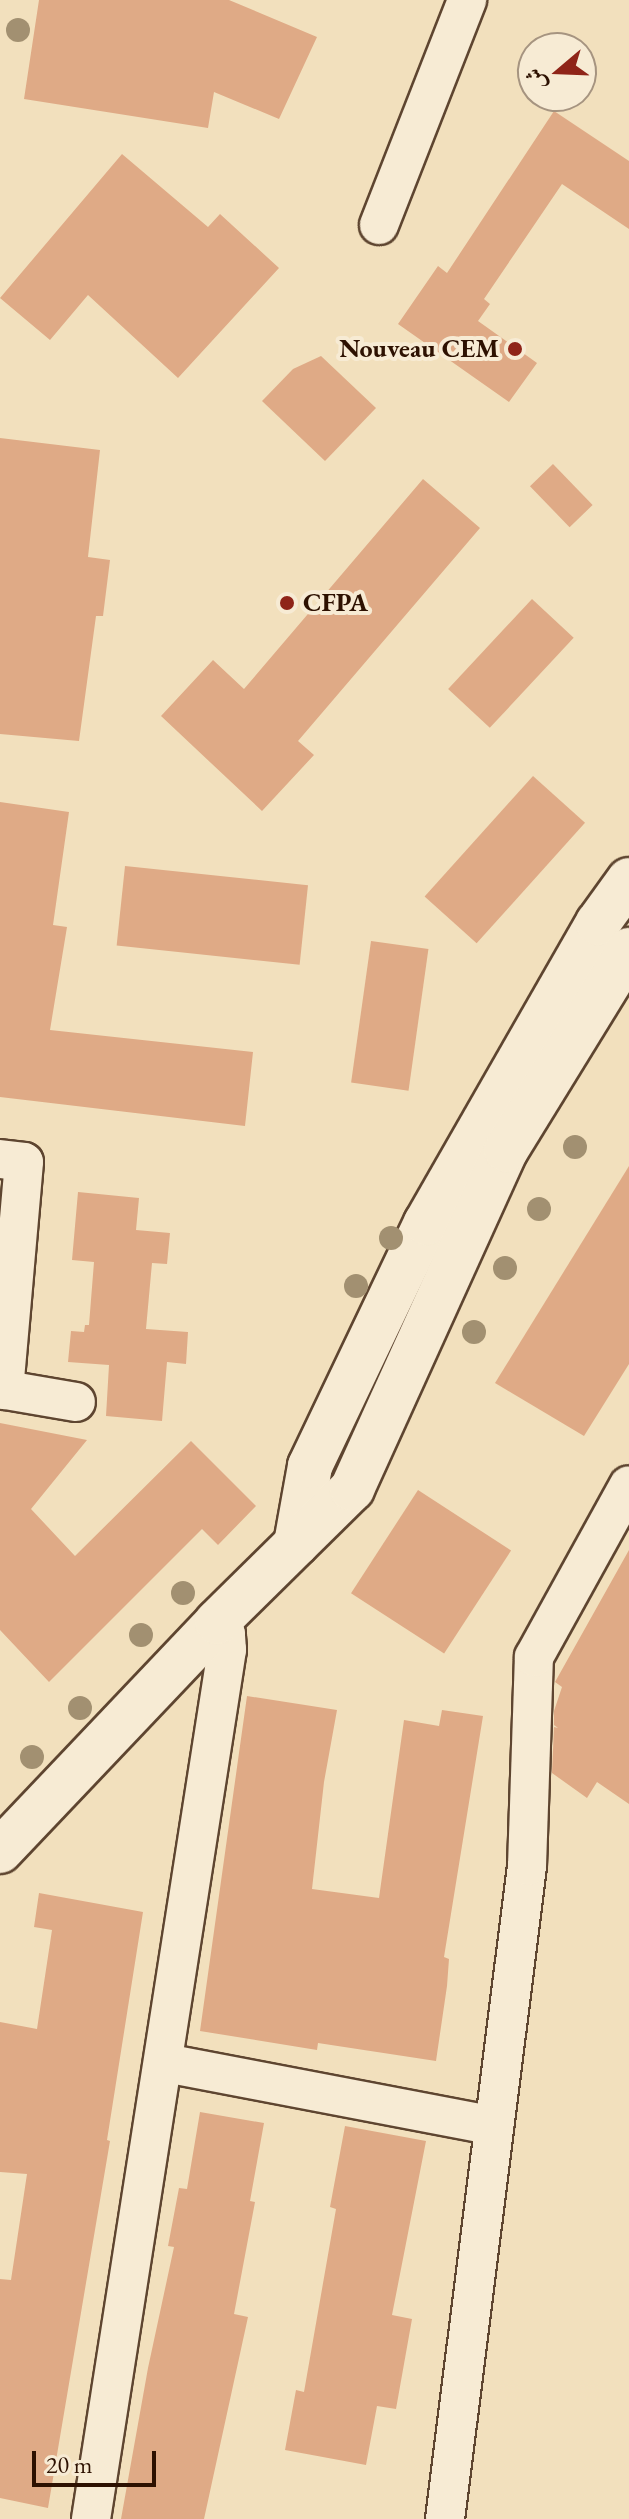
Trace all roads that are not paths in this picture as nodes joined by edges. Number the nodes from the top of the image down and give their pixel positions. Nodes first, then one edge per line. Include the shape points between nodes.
1 (467, 0) edge
2 (379, 225) dead end
3 (629, 880) edge
4 (629, 950) edge
5 (0, 1159) edge
6 (2, 1390) edge
7 (76, 1402) dead end
8 (629, 1485) edge
9 (296, 1544) junction
10 (217, 1622) junction
11 (0, 1851) edge
12 (165, 2063) junction
13 (494, 2126) junction
14 (91, 2519) edge
15 (445, 2519) edge

1 - 2 street
3 - 9 main road via 598,923 426,1223 310,1466
4 - 9 main road via 506,1150 352,1489
5 - 6 street via 24,1162
6 - 7 street
8 - 13 street via 534,1657 527,1866
9 - 10 main road
10 - 11 main road
10 - 12 street via 226,1634 227,1650
12 - 13 street
12 - 14 street
13 - 15 street

